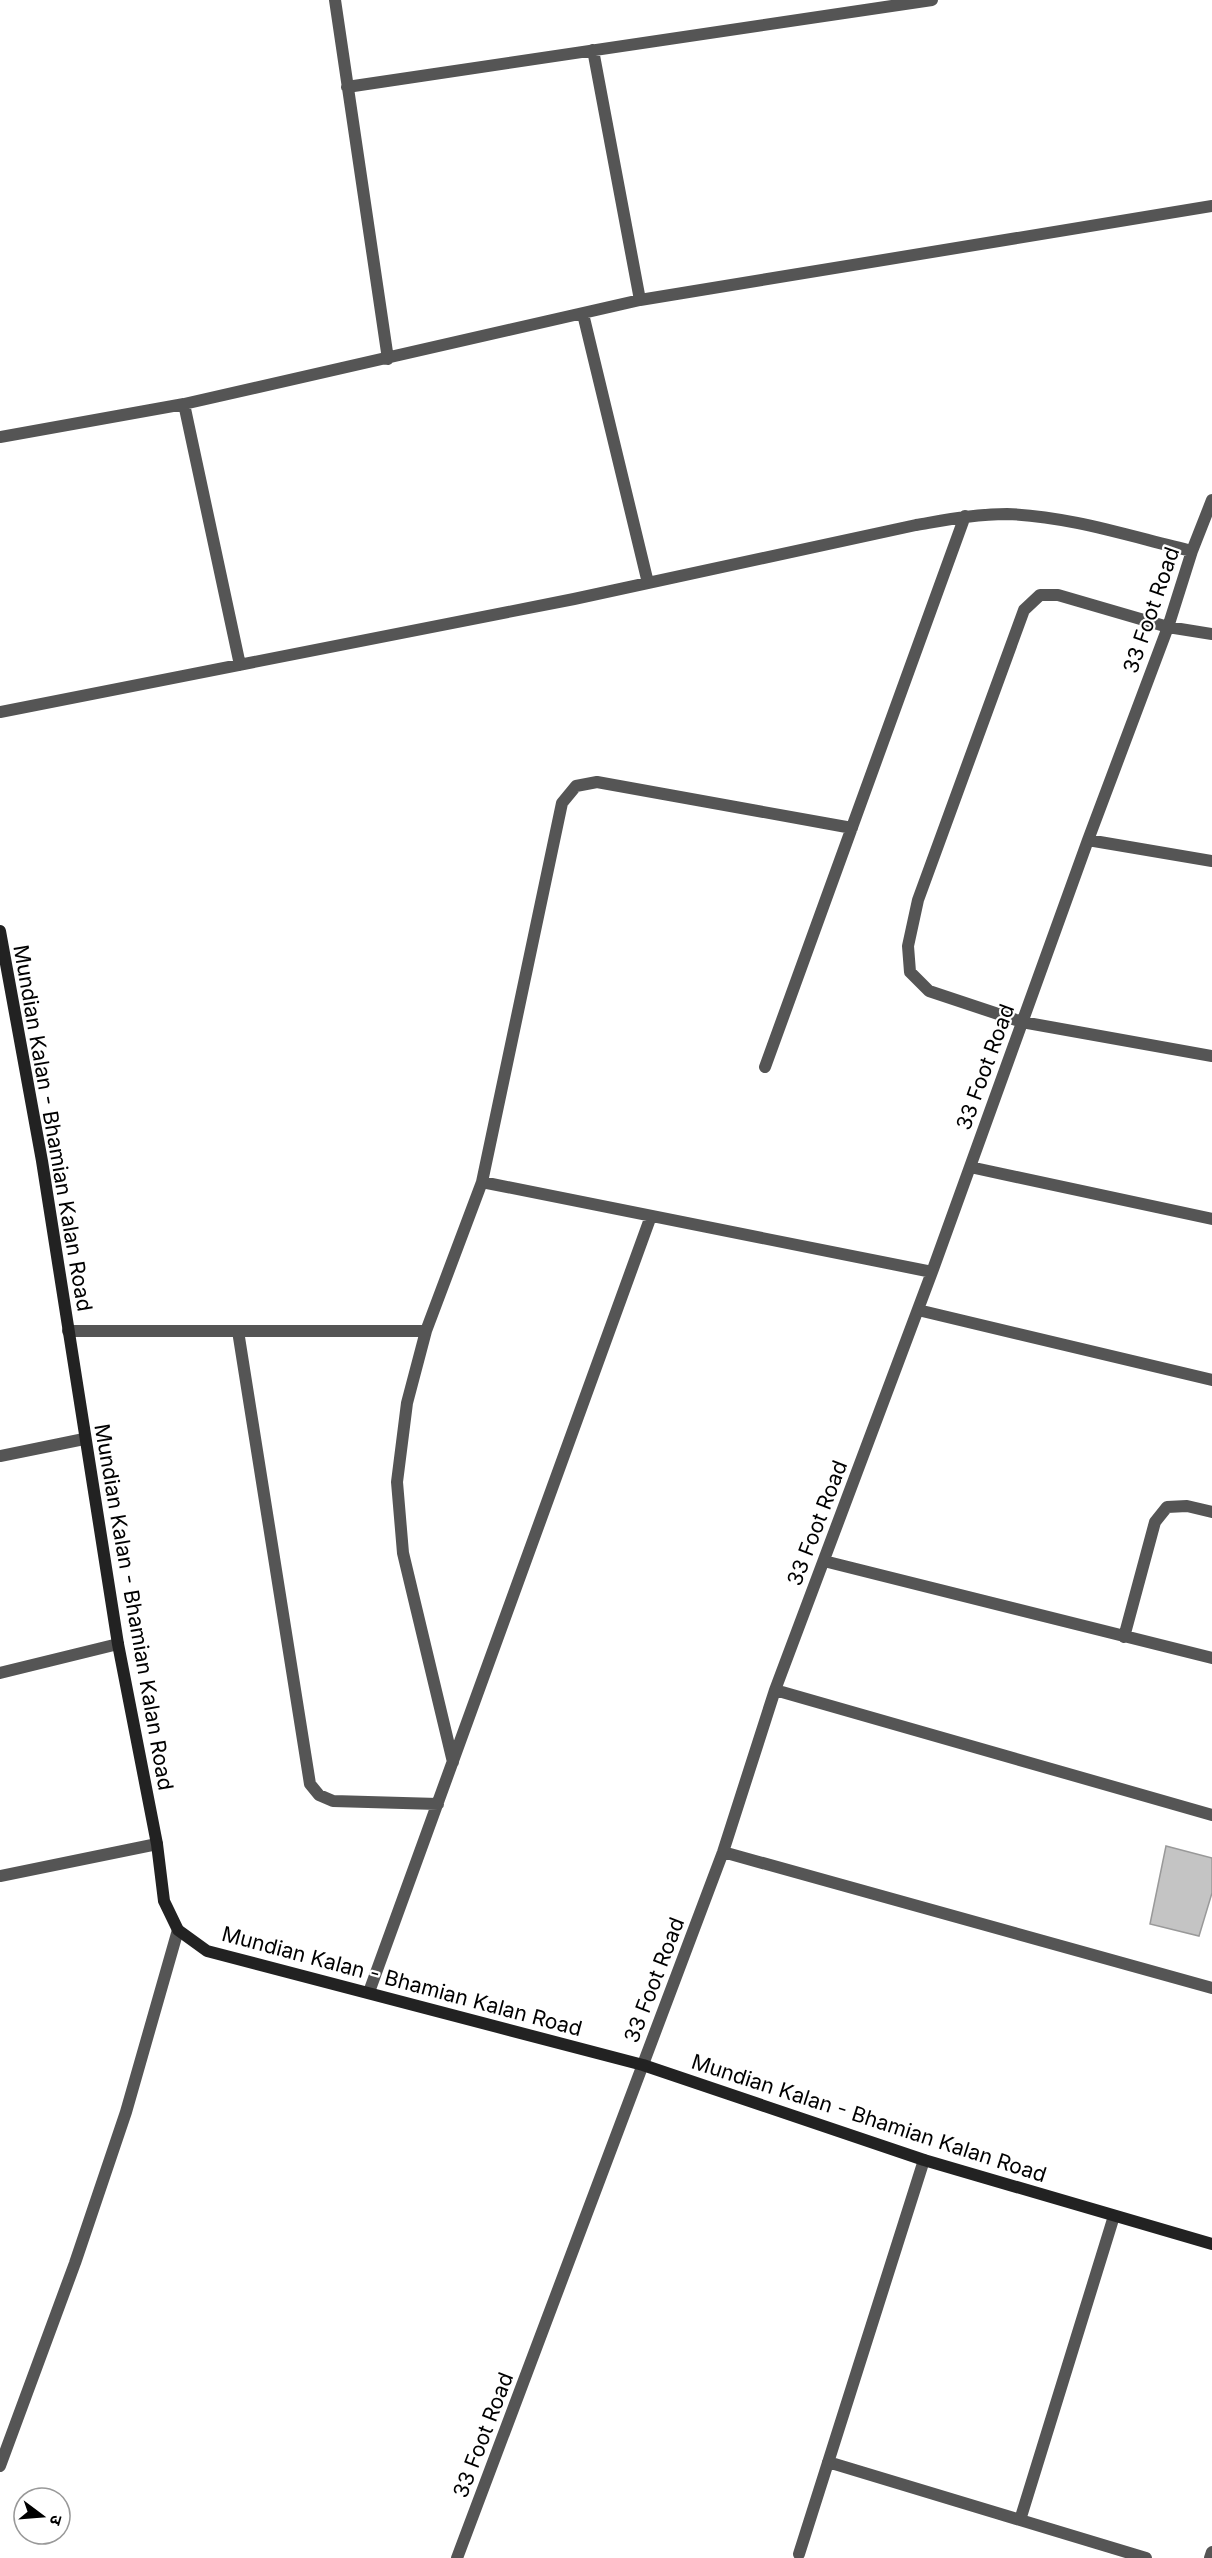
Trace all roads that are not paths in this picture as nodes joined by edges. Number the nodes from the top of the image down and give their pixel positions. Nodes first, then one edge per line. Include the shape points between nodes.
1 (334, 0) edge
2 (932, 0) edge
3 (593, 50) junction
4 (348, 87) junction
5 (1212, 206) edge
6 (640, 300) junction
7 (583, 314) junction
8 (388, 359) junction
9 (184, 404) junction
10 (0, 436) edge
11 (1212, 500) edge
12 (965, 516) junction
13 (1192, 551) junction
14 (648, 583) junction
15 (1168, 627) junction
16 (1212, 634) edge
17 (240, 665) junction
18 (0, 712) edge
19 (852, 828) junction
20 (1088, 840) junction
21 (1212, 861) edge
22 (0, 932) edge
23 (1022, 1022) junction
24 (1212, 1056) edge
25 (765, 1067) dead end
26 (970, 1167) junction
27 (482, 1182) junction
28 (651, 1216) junction
29 (1212, 1219) edge
30 (932, 1272) junction
31 (918, 1310) junction
32 (68, 1331) junction
33 (238, 1331) junction
34 (426, 1331) junction
35 (1212, 1380) edge
36 (84, 1438) junction
37 (0, 1456) edge
38 (1212, 1512) edge
39 (824, 1561) junction
40 (1124, 1637) junction
41 (118, 1644) junction
42 (1212, 1658) edge
43 (0, 1673) edge
44 (775, 1690) junction
45 (453, 1762) junction
46 (438, 1804) junction
47 (1212, 1815) edge
48 (157, 1844) junction
49 (723, 1852) junction
50 (0, 1876) edge
51 (178, 1930) junction
52 (1212, 1988) edge
53 (369, 1992) junction
54 (643, 2065) junction
55 (924, 2160) junction
56 (1114, 2216) junction
57 (1212, 2244) edge
58 (828, 2462) junction
59 (0, 2466) edge
60 (1020, 2520) junction
61 (1212, 2552) edge
62 (799, 2554) dead end
63 (457, 2558) edge
64 (1146, 2558) edge
65 (1210, 2558) edge

1 - 4 street
2 - 3 street
3 - 4 street
3 - 6 street
4 - 8 street
5 - 6 street
6 - 7 street
7 - 8 street
7 - 14 street
8 - 9 street
9 - 10 street
9 - 17 street
11 - 13 street, 33 Foot Road
12 - 13 street via 1008,514 1060,520
12 - 14 street
12 - 19 street
13 - 15 street, 33 Foot Road
14 - 17 street
15 - 16 street
15 - 20 street, 33 Foot Road
15 - 23 street via 1058,595 1040,595 1024,610 1014,635 918,900 908,946 910,972 929,991
17 - 18 street
19 - 25 street
19 - 27 street via 597,782 576,786 559,812
20 - 21 street
20 - 23 street, 33 Foot Road
22 - 32 street, Mundian Kalan - Bhamian Kalan Road
23 - 24 street
23 - 26 street, 33 Foot Road
26 - 29 street
26 - 30 street, 33 Foot Road
27 - 28 street
27 - 34 street
28 - 30 street
28 - 45 street
30 - 31 street, 33 Foot Road
31 - 35 street
31 - 39 street, 33 Foot Road
32 - 33 street
32 - 36 street, Mundian Kalan - Bhamian Kalan Road
33 - 34 street
33 - 46 street via 310,1784 319,1795 333,1801
34 - 45 street via 407,1403 397,1482 403,1553
36 - 37 street
36 - 41 street, Mundian Kalan - Bhamian Kalan Road
38 - 40 street via 1186,1506 1167,1507 1155,1522
39 - 40 street
39 - 44 street, 33 Foot Road
40 - 42 street
41 - 43 street
41 - 48 street, Mundian Kalan - Bhamian Kalan Road
44 - 47 street
44 - 49 street, 33 Foot Road
45 - 46 street
46 - 53 street
48 - 50 street
48 - 51 street, Mundian Kalan - Bhamian Kalan Road via 165,1901
49 - 52 street
49 - 54 street, 33 Foot Road
51 - 53 street, Mundian Kalan - Bhamian Kalan Road via 207,1951
51 - 59 street via 126,2112
53 - 54 street, Mundian Kalan - Bhamian Kalan Road
54 - 55 street, Mundian Kalan - Bhamian Kalan Road
54 - 63 street, 33 Foot Road
55 - 56 street, Mundian Kalan - Bhamian Kalan Road
55 - 58 street
56 - 57 street, Mundian Kalan - Bhamian Kalan Road
56 - 60 street
58 - 60 street
58 - 62 street
60 - 64 street
61 - 65 street

